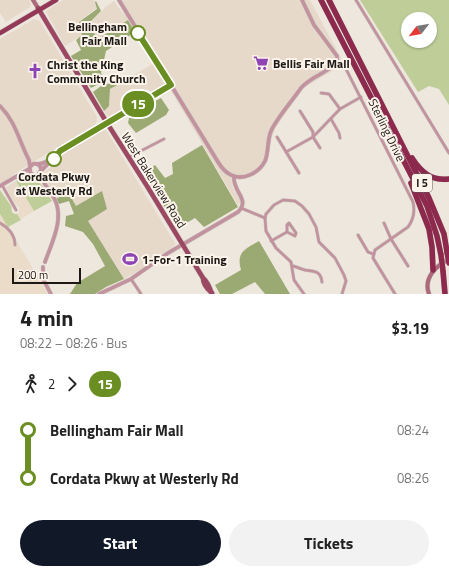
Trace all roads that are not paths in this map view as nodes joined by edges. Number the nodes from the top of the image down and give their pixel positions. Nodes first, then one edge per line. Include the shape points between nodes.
1 (33, 0) edge
2 (51, 0) edge
3 (56, 0) edge
4 (120, 0) edge
5 (302, 0) edge
6 (320, 0) edge
7 (329, 0) edge
8 (356, 0) edge
9 (38, 9) junction
10 (0, 31) edge
11 (345, 67) dead end
12 (171, 85) junction
13 (321, 93) dead end
14 (361, 97) junction
15 (0, 106) edge
16 (340, 109) junction
17 (300, 111) dead end
18 (331, 118) junction
19 (388, 118) junction
20 (107, 123) junction
21 (278, 137) dead end
22 (313, 137) junction
23 (340, 138) dead end
24 (164, 139) dead end
25 (394, 144) junction
26 (24, 148) junction
27 (320, 148) dead end
28 (60, 151) junction
29 (286, 152) junction
30 (449, 153) edge
31 (129, 157) junction
32 (37, 164) junction
33 (30, 167) junction
34 (41, 172) junction
35 (299, 173) dead end
36 (35, 176) junction
37 (234, 176) junction
38 (17, 177) junction
39 (449, 179) edge
40 (1, 186) edge
41 (49, 191) junction
42 (241, 208) junction
43 (16, 210) dead end
44 (265, 218) junction
45 (0, 223) edge
46 (384, 223) dead end
47 (287, 232) junction
48 (358, 235) dead end
49 (391, 239) junction
50 (271, 241) junction
51 (182, 244) junction
52 (16, 245) dead end
53 (373, 254) junction
54 (449, 259) edge
55 (45, 262) joint
56 (449, 263) edge
57 (440, 265) junction
58 (293, 266) junction
59 (408, 266) dead end
60 (44, 267) joint
61 (433, 270) junction
62 (131, 279) junction
63 (322, 282) dead end
64 (51, 294) edge
65 (100, 294) edge
66 (141, 294) edge
67 (212, 294) edge
68 (304, 294) edge
69 (342, 294) edge
70 (394, 294) edge
71 (430, 294) edge
72 (445, 294) edge

1 - 9 main road
2 - 9 highway
3 - 9 highway
4 - 12 street
5 - 37 street via 314,25 337,56 337,62 301,88 272,130 264,163 258,170 246,176
6 - 25 highway, I 5
7 - 19 highway, I 5
8 - 30 street
9 - 10 highway
9 - 20 main road, West Bakerview Road
11 - 14 street, Sterling Drive
12 - 20 street
12 - 37 street via 218,162
13 - 16 street via 329,94
14 - 16 street
14 - 49 street, Sterling Drive via 414,207 412,222
15 - 26 street via 11,119
16 - 18 street
17 - 22 street via 313,132
18 - 22 street
18 - 23 street
19 - 39 highway via 421,170 433,178
19 - 56 highway, I 5, bridge via 434,208 444,234
20 - 28 street
20 - 31 main road, West Bakerview Road
21 - 29 street
22 - 27 street
22 - 29 street
24 - 31 street
25 - 61 highway via 429,229
25 - 72 highway, I 5, bridge via 427,206 441,255
26 - 32 street
26 - 33 street
28 - 32 street via 46,162
28 - 34 street
29 - 35 street
31 - 51 main road, West Bakerview Road
32 - 33 street
32 - 34 street via 41,167
33 - 36 street via 30,172
33 - 38 street
34 - 36 street
34 - 41 street via 42,180
36 - 38 street
36 - 41 street
37 - 42 street via 234,185 242,201
38 - 40 street
40 - 43 street
41 - 55 street via 58,206 59,220
42 - 44 street
42 - 51 street
44 - 50 street via 266,231
44 - 69 street via 278,201 291,200 302,206 316,227 320,242 344,275 346,281
45 - 52 street via 7,227
46 - 49 street
47 - 47 street via 293,236 296,234 290,223 287,224
47 - 50 street
48 - 53 street via 368,252
49 - 53 street, Sterling Drive
49 - 59 street
50 - 58 street
51 - 62 street
51 - 67 main road, West Bakerview Road
53 - 70 street
54 - 57 main road
55 - 60 street
57 - 61 main road
57 - 71 main road via 431,278
58 - 63 street via 313,270 318,273
58 - 68 street via 294,280
60 - 64 street via 43,279
61 - 71 main road via 427,283
62 - 65 street
62 - 66 street

